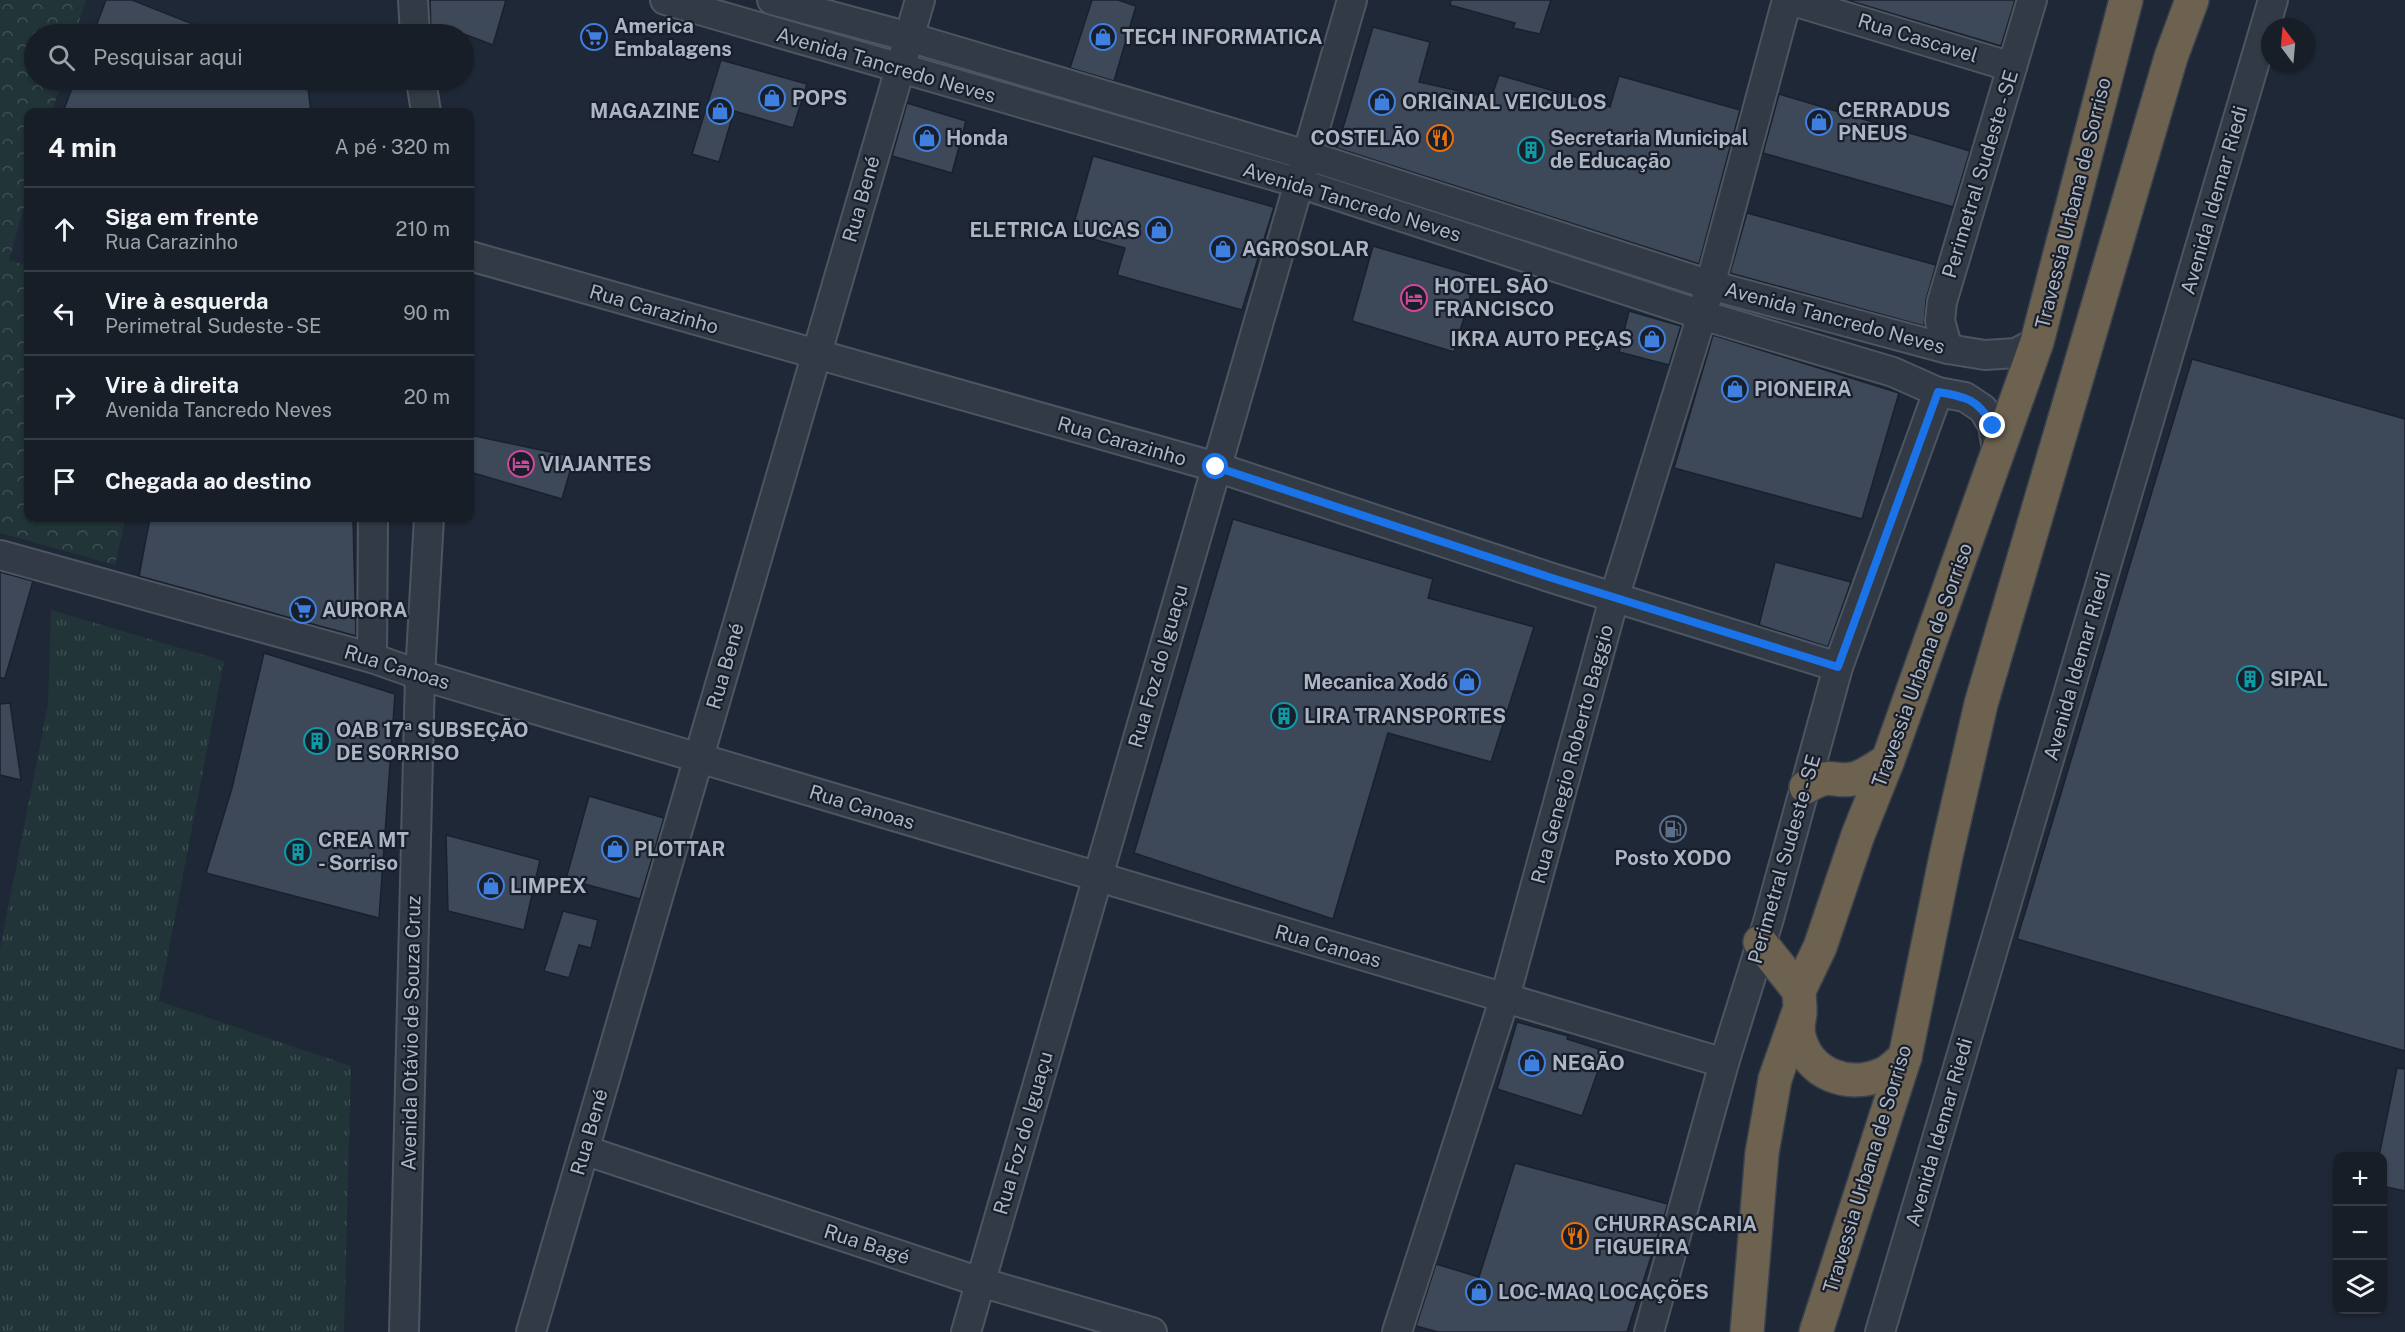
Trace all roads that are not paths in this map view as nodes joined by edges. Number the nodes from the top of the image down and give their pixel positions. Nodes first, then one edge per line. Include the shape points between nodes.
1 (665, 0) edge
2 (772, 0) edge
3 (920, 0) edge
4 (1352, 0) edge
5 (1788, 0) edge
6 (2032, 0) edge
7 (2126, 0) edge
8 (2193, 0) edge
9 (2273, 0) edge
10 (909, 38) junction
11 (2012, 67) junction
12 (898, 69) junction
13 (423, 90) edge
14 (425, 108) edge
15 (1306, 154) junction
16 (1299, 183) junction
17 (474, 257) edge
18 (1710, 285) junction
19 (1702, 315) junction
20 (2037, 342) junction
21 (1948, 349) junction
22 (816, 354) junction
23 (1938, 392) junction
24 (1998, 456) junction
25 (1216, 467) junction
26 (373, 522) edge
27 (429, 522) edge
28 (0, 555) edge
29 (1615, 596) junction
30 (372, 658) junction
31 (1838, 667) junction
32 (420, 675) junction
33 (698, 758) junction
34 (1888, 760) junction
35 (1806, 786) junction
36 (1097, 878) junction
37 (1760, 942) junction
38 (1505, 997) junction
39 (1800, 1000) junction
40 (1905, 1057) junction
41 (1724, 1063) junction
42 (584, 1150) junction
43 (980, 1282) junction
44 (404, 1332) edge
45 (531, 1332) edge
46 (966, 1332) edge
47 (1152, 1332) edge
48 (1397, 1332) edge
49 (1649, 1332) edge
50 (1747, 1332) edge
51 (1816, 1332) edge
52 (1880, 1332) edge

1 - 12 street, Avenida Tancredo Neves
2 - 10 street, Avenida Tancredo Neves
3 - 10 street, Rua Bené
4 - 15 street, Rua Foz do Iguaçu
5 - 11 street, Rua Cascavel
5 - 18 street, Rua Genegio Roberto Baggio
6 - 11 street, Perimetral Sudeste - SE
7 - 20 highway, Travessia Urbana de Sorriso
8 - 40 highway, Travessia Urbana de Sorriso via 2171,57 1981,704
9 - 52 street, Avenida Idemar Riedi
10 - 12 street, Rua Bené
10 - 15 street, Avenida Tancredo Neves
11 - 21 street, Perimetral Sudeste - SE via 1942,302 1940,321
12 - 16 street, Avenida Tancredo Neves
12 - 22 street, Rua Bené
13 - 14 street
15 - 16 street, Rua Foz do Iguaçu
15 - 18 street, Avenida Tancredo Neves
16 - 19 street, Avenida Tancredo Neves
16 - 25 street, Rua Foz do Iguaçu
17 - 22 street, Rua Carazinho
18 - 19 street, Rua Genegio Roberto Baggio
18 - 21 street, Avenida Tancredo Neves
19 - 23 street, Avenida Tancredo Neves via 1893,372
19 - 29 street, Rua Genegio Roberto Baggio
20 - 21 street, Avenida Tancredo Neves via 2016,353 1985,355
20 - 24 highway, Travessia Urbana de Sorriso
21 - 23 street via 1965,362 1966,376 1952,392
22 - 25 street, Rua Carazinho
22 - 33 street, Rua Bené
23 - 24 street, Avenida Tancredo Neves via 1965,397 1983,409 1993,426
23 - 31 street, Perimetral Sudeste - SE
24 - 34 highway, Travessia Urbana de Sorriso
25 - 29 street, Rua Carazinho
25 - 36 street, Rua Foz do Iguaçu
26 - 30 street
27 - 32 street, Avenida Otávio de Souza Cruz
28 - 30 street, Rua Canoas
29 - 31 street, Rua Carazinho
29 - 38 street, Rua Genegio Roberto Baggio
30 - 32 street, Rua Canoas
31 - 35 street, Perimetral Sudeste - SE
32 - 33 street, Rua Canoas
32 - 44 street, Avenida Otávio de Souza Cruz
33 - 36 street, Rua Canoas
33 - 42 street, Rua Bené
34 - 35 highway via 1864,776 1850,780 1821,778
34 - 39 highway, Travessia Urbana de Sorriso via 1857,835
35 - 37 street, Perimetral Sudeste - SE
36 - 38 street, Rua Canoas
36 - 43 street, Rua Foz do Iguaçu
37 - 39 highway
37 - 41 street, Perimetral Sudeste - SE
38 - 41 street, Rua Canoas
38 - 48 street, Rua Genegio Roberto Baggio
39 - 40 highway via 1798,1036 1810,1061 1832,1077 1859,1082 1885,1073
39 - 50 highway, Travessia Urbana de Sorriso via 1775,1079 1762,1153
40 - 51 highway, Travessia Urbana de Sorriso
41 - 49 street, Perimetral Sudeste - SE
42 - 43 street, Rua Bagé
42 - 45 street, Rua Bené
43 - 46 street, Rua Foz do Iguaçu
43 - 47 street, Rua Bagé

